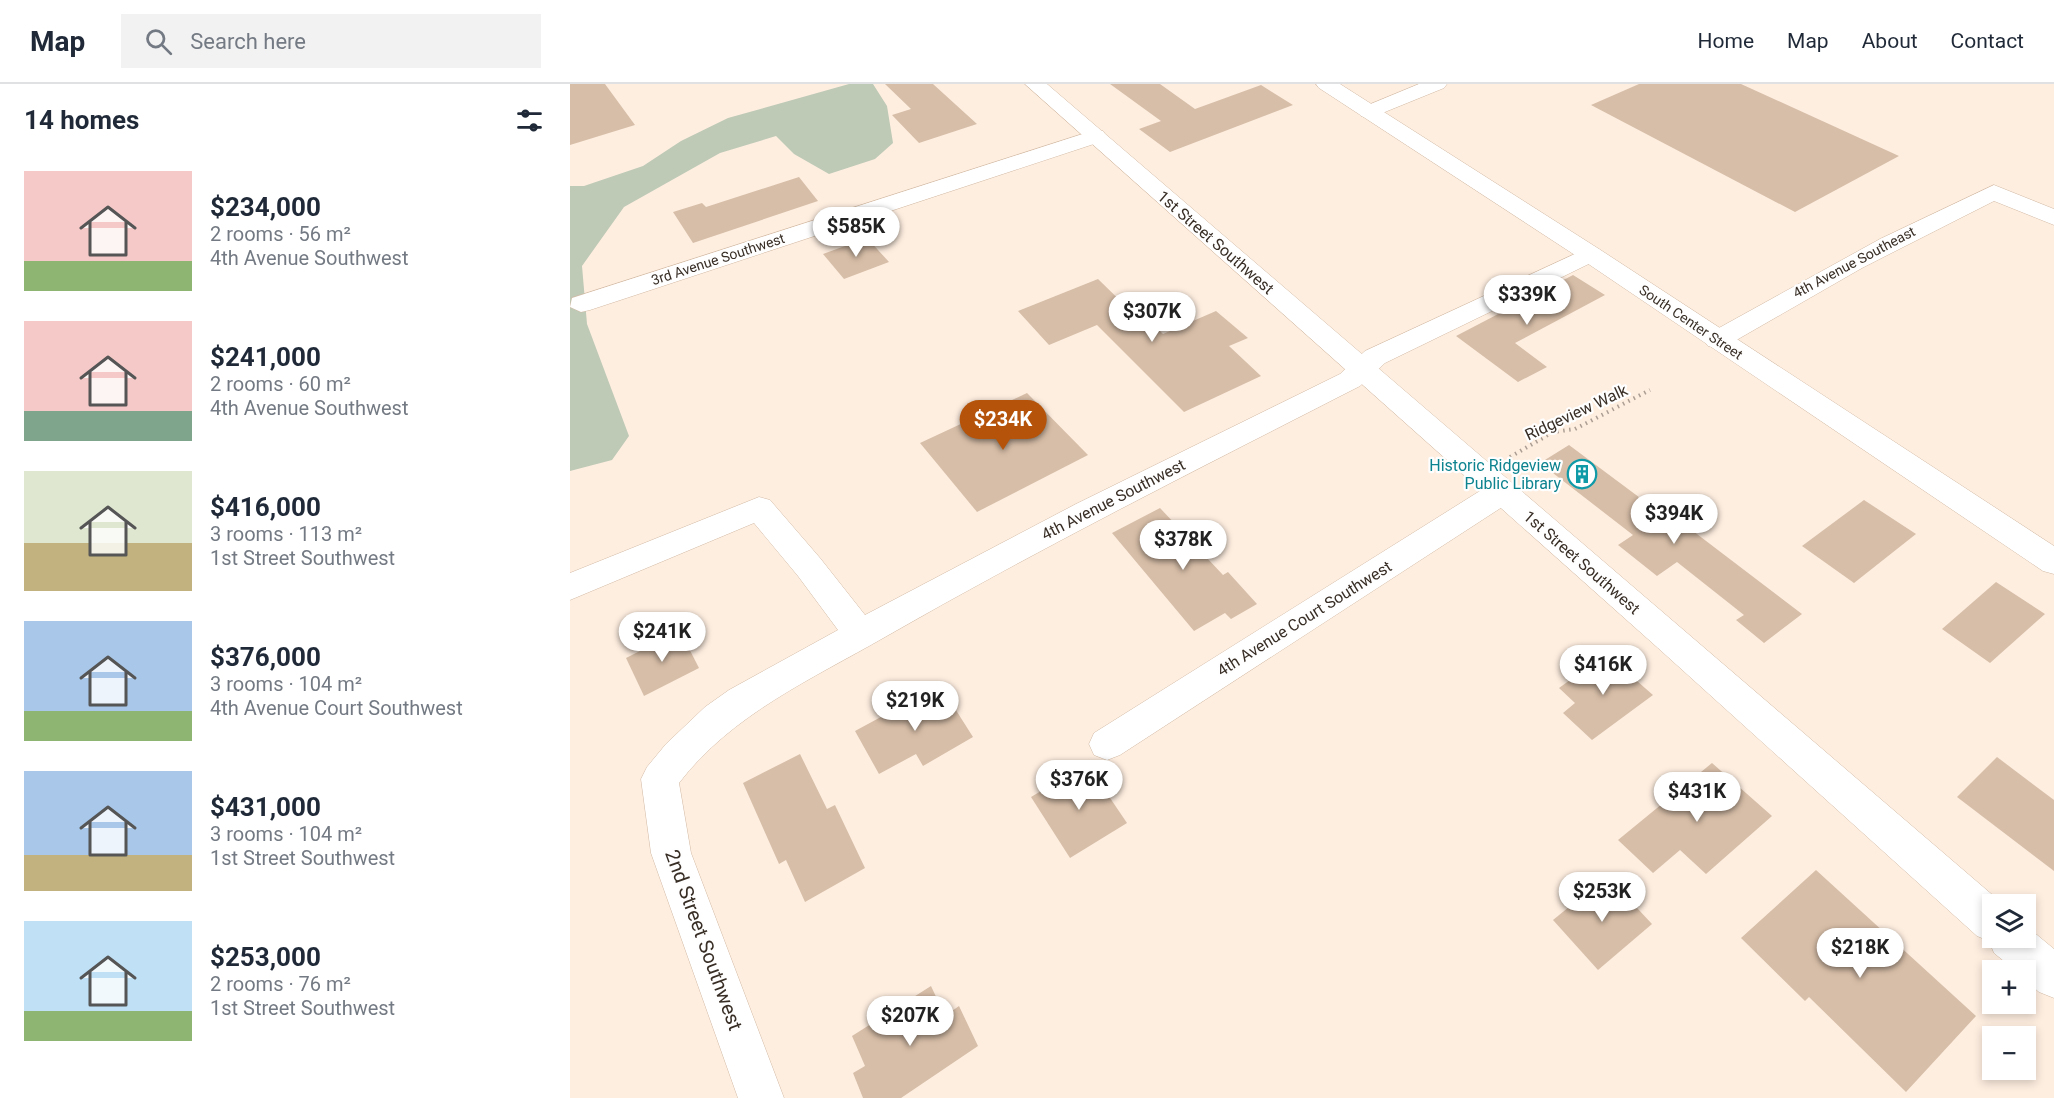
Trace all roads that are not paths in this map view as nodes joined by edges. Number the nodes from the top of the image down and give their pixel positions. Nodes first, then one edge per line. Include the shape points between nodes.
1 (1037, 84) edge
2 (1326, 84) edge
3 (1437, 84) edge
4 (1368, 112) junction
5 (1095, 136) junction
6 (2054, 218) edge
7 (1590, 254) junction
8 (580, 304) dead end
9 (1717, 340) junction
10 (1361, 369) junction
11 (1491, 483) junction
12 (2054, 562) edge
13 (570, 587) edge
14 (860, 634) junction
15 (1107, 744) dead end
16 (660, 779) joint
17 (1982, 913) edge
18 (2021, 948) edge
19 (2054, 977) edge
20 (761, 1098) edge

1 - 5 street, 1st Street Southwest
2 - 4 street, South Center Street
3 - 4 street
4 - 7 street, South Center Street
5 - 8 street, 3rd Avenue Southwest
5 - 10 street, 1st Street Southwest
6 - 9 street, 4th Avenue Southeast via 1994,192 1828,275
7 - 9 street, South Center Street
7 - 10 street, 4th Avenue Southwest via 1375,357
9 - 12 street, South Center Street
10 - 11 street, 1st Street Southwest
10 - 14 street, 4th Avenue Southwest via 1350,380 1087,512
11 - 15 street, 4th Avenue Court Southwest
11 - 17 street, 1st Street Southwest
13 - 14 street via 759,508
14 - 16 street, 4th Avenue Southwest via 718,717 686,745
16 - 20 street, 2nd Street Southwest via 671,853
18 - 19 street

